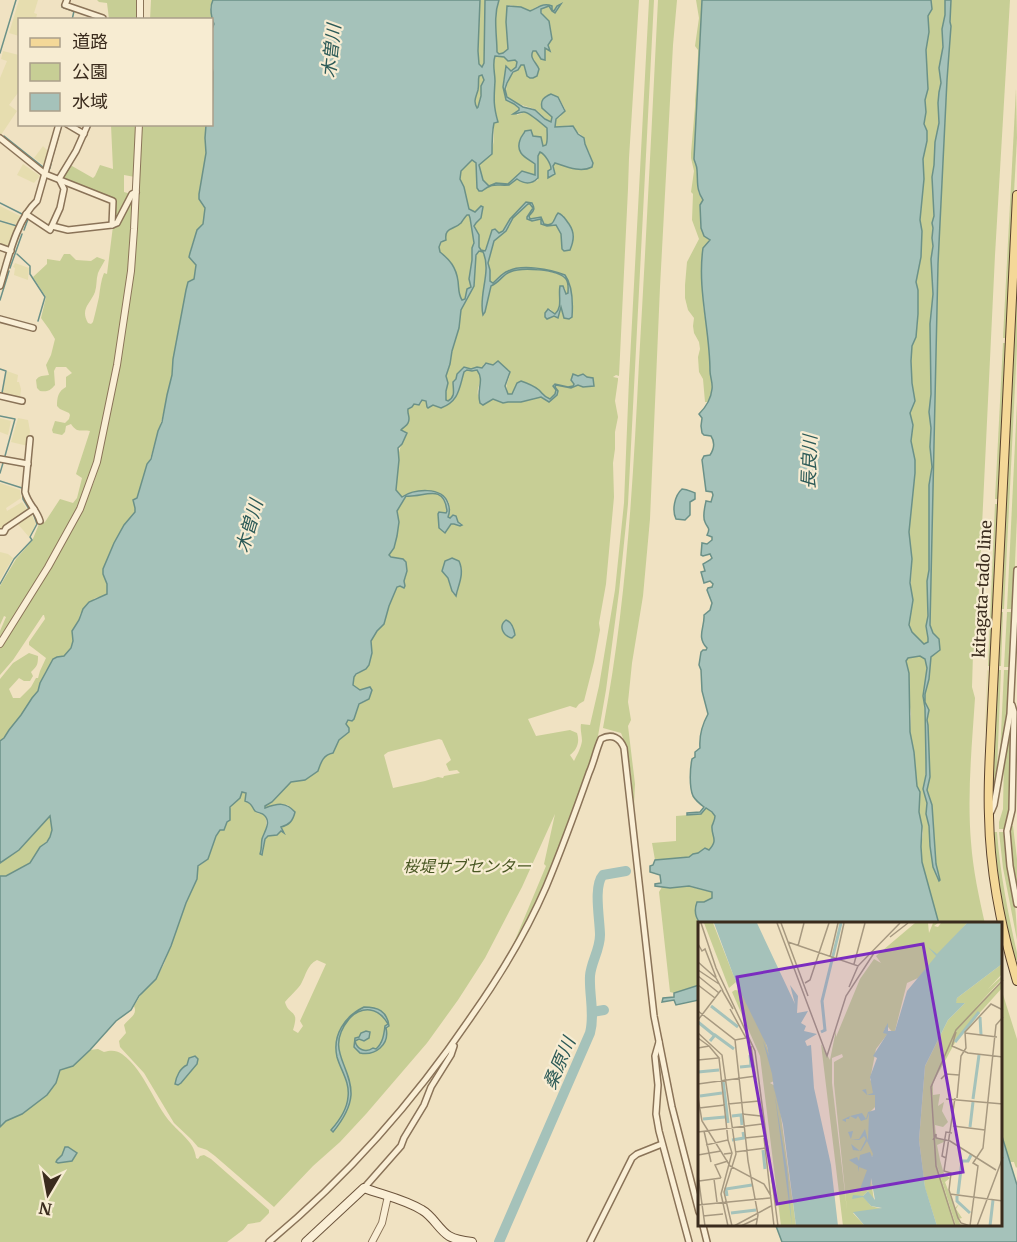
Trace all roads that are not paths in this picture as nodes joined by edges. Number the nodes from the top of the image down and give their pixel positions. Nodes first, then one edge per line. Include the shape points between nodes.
1 (67, 0) edge
2 (140, 0) edge
3 (103, 18) edge
4 (140, 18) edge
5 (58, 126) edge
6 (71, 126) edge
7 (87, 126) edge
8 (139, 126) edge
9 (84, 134) junction
10 (0, 138) edge
11 (45, 174) junction
12 (59, 179) junction
13 (136, 192) junction
14 (1017, 195) edge
15 (26, 214) junction
16 (112, 225) junction
17 (52, 226) junction
18 (0, 247) edge
19 (11, 251) junction
20 (0, 286) edge
21 (0, 319) edge
22 (33, 328) dead end
23 (0, 396) edge
24 (22, 401) dead end
25 (30, 439) dead end
26 (0, 459) edge
27 (28, 464) junction
28 (34, 510) junction
29 (40, 522) dead end
30 (0, 532) edge
31 (1017, 570) edge
32 (1016, 611) edge
33 (0, 644) edge
34 (1014, 700) edge
35 (988, 816) junction
36 (1008, 823) junction
37 (1017, 825) edge
38 (1017, 904) edge
39 (1017, 981) edge
40 (457, 1039) junction
41 (659, 1040) junction
42 (662, 1144) junction
43 (364, 1188) junction
44 (388, 1197) junction
45 (698, 1208) edge
46 (703, 1227) edge
47 (269, 1242) edge
48 (306, 1242) edge
49 (372, 1242) edge
50 (472, 1242) edge
51 (590, 1242) edge
52 (689, 1242) edge
53 (707, 1242) edge

1 - 3 street via 65,5
2 - 4 street
5 - 11 street
6 - 9 street
7 - 9 street
8 - 13 street
9 - 12 street
10 - 11 street
11 - 12 street
11 - 15 street via 37,201
12 - 16 street via 113,201
12 - 17 street via 64,189
13 - 16 street
13 - 33 street via 123,332 97,462 75,518
14 - 35 main road, kitagata-tado line
15 - 17 street via 50,230
15 - 19 street
16 - 17 street via 69,230
18 - 19 street
19 - 20 street
21 - 22 street
23 - 24 street
25 - 27 street
26 - 27 street
27 - 28 street via 25,492
28 - 29 street
28 - 30 street
31 - 32 street
32 - 34 street
34 - 35 street via 994,805
34 - 36 street
35 - 39 main road, kitagata-tado line via 1002,920
36 - 37 street
36 - 38 street
40 - 41 street via 527,926 546,888 598,744 601,738 609,736 618,738 624,748
40 - 43 street via 401,1146
40 - 47 street via 374,1142
41 - 42 street via 655,1056 656,1114
41 - 45 street
42 - 51 street via 632,1158
42 - 52 street
43 - 44 main road
43 - 48 main road
44 - 49 street via 382,1223
44 - 50 main road via 424,1211 446,1234
46 - 53 street

